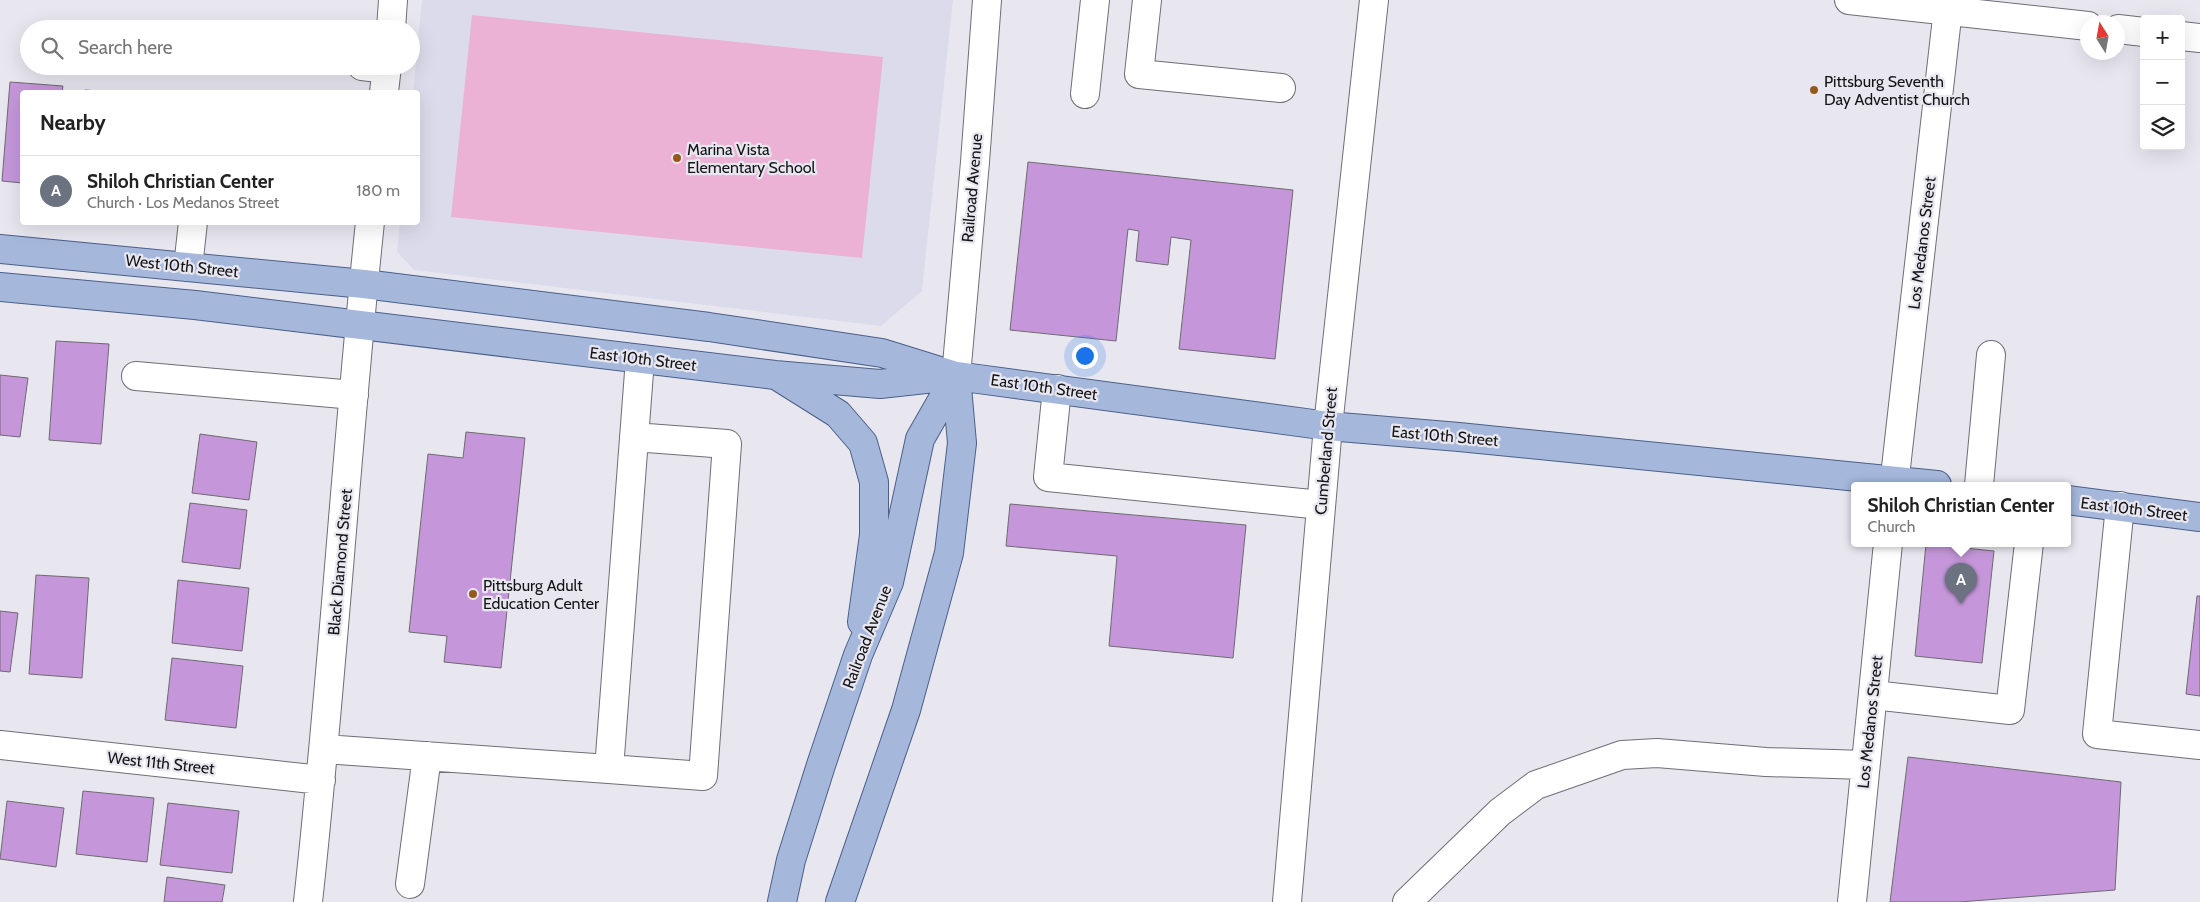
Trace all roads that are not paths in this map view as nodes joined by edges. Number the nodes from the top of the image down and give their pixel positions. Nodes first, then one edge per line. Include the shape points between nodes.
1 (393, 0) edge
2 (987, 0) edge
3 (1095, 0) edge
4 (1147, 0) edge
5 (1374, 0) edge
6 (1850, 0) edge
7 (1949, 6) edge
8 (392, 20) edge
9 (2080, 25) edge
10 (2125, 30) edge
11 (2140, 32) edge
12 (2185, 36) edge
13 (2200, 38) edge
14 (1281, 88) dead end
15 (1085, 94) dead end
16 (192, 225) edge
17 (370, 225) edge
18 (0, 249) edge
19 (188, 267) junction
20 (364, 284) junction
21 (0, 287) edge
22 (360, 324) junction
23 (1991, 355) dead end
24 (640, 358) junction
25 (775, 375) junction
26 (136, 376) dead end
27 (956, 376) junction
28 (1057, 389) junction
29 (354, 395) junction
30 (1328, 426) junction
31 (634, 437) junction
32 (1885, 482) edge
33 (1894, 482) edge
34 (1979, 482) edge
35 (2071, 500) edge
36 (1321, 505) junction
37 (2120, 506) junction
38 (2200, 518) edge
39 (1888, 547) edge
40 (2029, 547) edge
41 (858, 655) junction
42 (1873, 695) junction
43 (0, 745) edge
44 (2200, 745) edge
45 (324, 749) junction
46 (427, 756) junction
47 (1866, 765) junction
48 (609, 769) junction
49 (321, 780) junction
50 (410, 884) dead end
51 (308, 902) edge
52 (782, 902) edge
53 (840, 902) edge
54 (1287, 902) edge
55 (1407, 902) edge
56 (1852, 902) edge

1 - 8 street
2 - 27 street, Railroad Avenue
3 - 15 street
4 - 14 street via 1139,74
5 - 30 street, Cumberland Street
6 - 7 street
7 - 9 street
7 - 33 street, Los Medanos Street
10 - 11 street
12 - 13 street
16 - 19 street
17 - 20 street, Black Diamond Street
18 - 19 main road, West 10th Street
19 - 20 main road, West 10th Street
20 - 22 street, Black Diamond Street
20 - 27 main road, East 10th Street via 708,327 882,353
21 - 22 main road
22 - 24 main road, East 10th Street
22 - 29 street, Black Diamond Street
23 - 34 street
24 - 25 main road, East 10th Street
24 - 31 street
25 - 27 main road, East 10th Street via 880,384
25 - 41 main road via 838,414 863,443 874,482 874,535
26 - 29 street
27 - 28 main road, East 10th Street
27 - 41 main road, Railroad Avenue via 920,438 889,582
27 - 53 main road, Railroad Avenue via 962,443 948,553 906,710
28 - 30 main road, East 10th Street
28 - 36 street via 1048,477
29 - 45 street, Black Diamond Street
30 - 32 main road, East 10th Street via 1459,436
30 - 36 street, Cumberland Street
31 - 48 street
31 - 48 street via 727,444 703,776
35 - 37 main road, East 10th Street
36 - 54 street, Cumberland Street
37 - 38 main road, East 10th Street
37 - 44 street via 2097,734
39 - 42 street, Los Medanos Street
40 - 42 street via 2010,710
41 - 52 main road, Railroad Avenue via 791,860
42 - 47 street, Los Medanos Street
43 - 49 street, West 11th Street
45 - 46 street
45 - 49 street, Black Diamond Street
46 - 48 street
46 - 50 street
47 - 55 street via 1766,762 1657,753 1622,755 1536,785 1500,812
47 - 56 street, Los Medanos Street
49 - 51 street, Black Diamond Street

